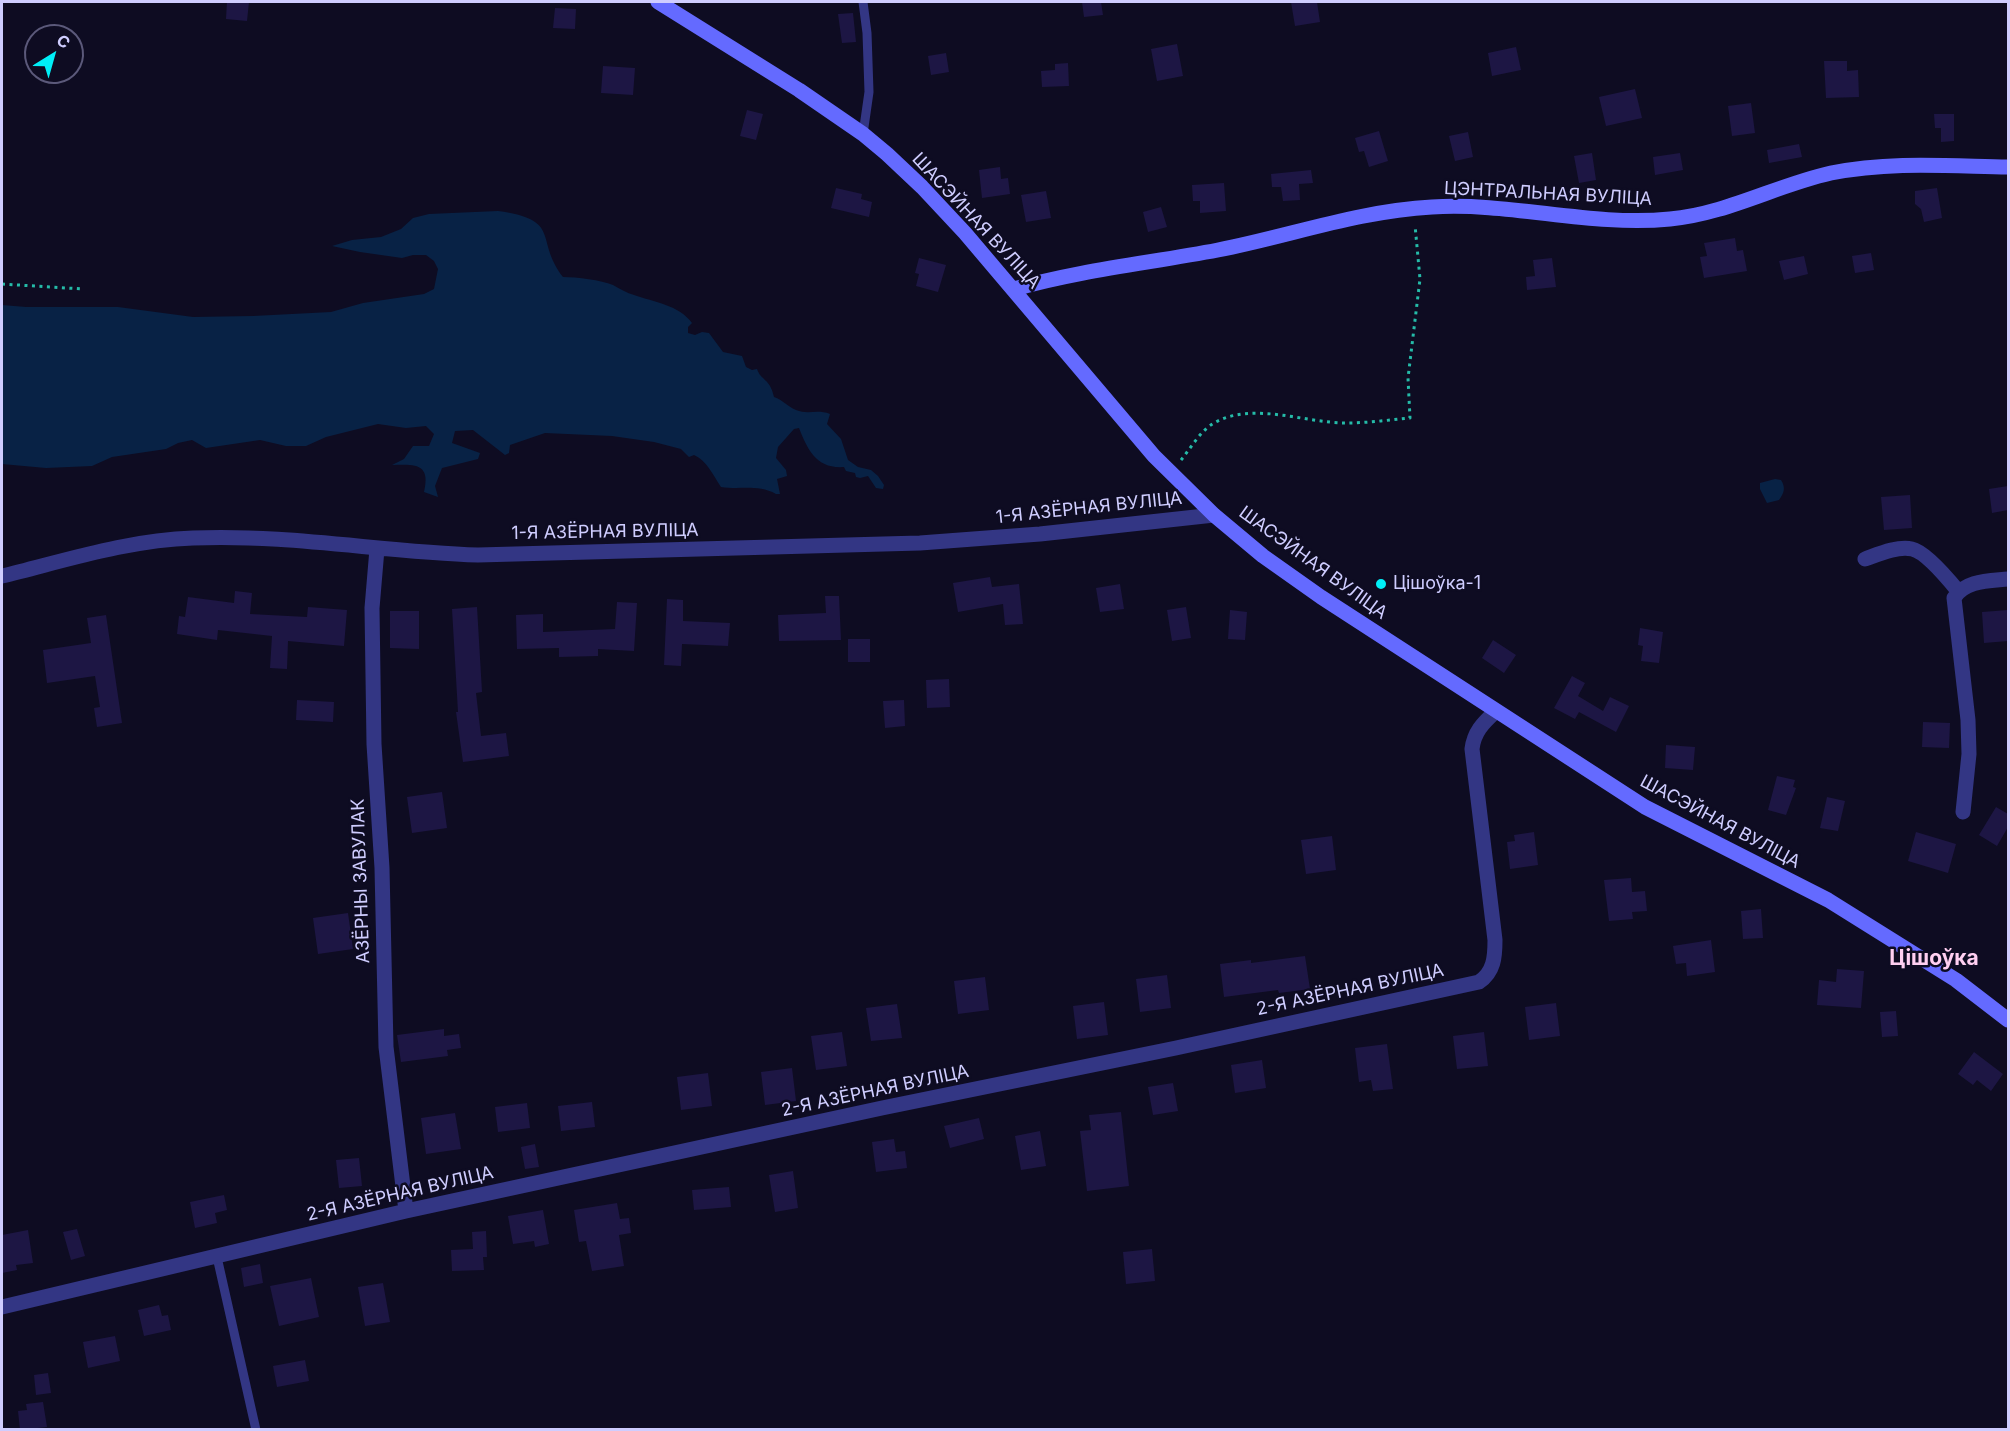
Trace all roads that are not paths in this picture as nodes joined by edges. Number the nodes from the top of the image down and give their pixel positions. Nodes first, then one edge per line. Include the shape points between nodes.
1 (658, 2) edge
2 (863, 2) edge
3 (863, 134) junction
4 (2008, 167) edge
5 (1014, 289) junction
6 (1214, 514) junction
7 (377, 549) junction
8 (1865, 559) dead end
9 (2, 576) edge
10 (2008, 579) edge
11 (1958, 591) junction
12 (1495, 712) junction
13 (1963, 812) dead end
14 (2008, 1020) edge
15 (406, 1211) junction
16 (217, 1257) junction
17 (2, 1307) edge
18 (256, 1430) edge

1 - 3 main road, ШАСЭЙНАЯ ВУЛІЦА
2 - 3 lane via 869,92
3 - 5 main road, ШАСЭЙНАЯ ВУЛІЦА via 922,187
4 - 5 main road, ЦЭНТРАЛЬНАЯ ВУЛІЦА via 1893,165 1843,171 1672,219 1623,221 1480,206 1414,209 1355,217 1220,250 1053,278
5 - 6 main road, ШАСЭЙНАЯ ВУЛІЦА via 1168,472
6 - 7 street, 1-Я АЗЁРНАЯ ВУЛІЦА via 920,543 478,555
6 - 12 main road, ШАСЭЙНАЯ ВУЛІЦА via 1263,556 1321,597
7 - 9 street, 1-Я АЗЁРНАЯ ВУЛІЦА via 294,540 193,537 128,546
7 - 15 street, АЗЁРНЫ ЗАВУЛАК via 372,620 386,1047
8 - 11 street via 1911,548 1920,552
10 - 11 street via 1967,585
11 - 13 street via 1954,611 1969,754
12 - 14 main road, ШАСЭЙНАЯ ВУЛІЦА via 1645,807 1838,906 1956,980
12 - 15 street, 2-Я АЗЁРНАЯ ВУЛІЦА via 1473,737 1472,749 1495,940 1491,970 1479,982
15 - 16 street, 2-Я АЗЁРНАЯ ВУЛІЦА
16 - 17 street, 2-Я АЗЁРНАЯ ВУЛІЦА
16 - 18 lane

